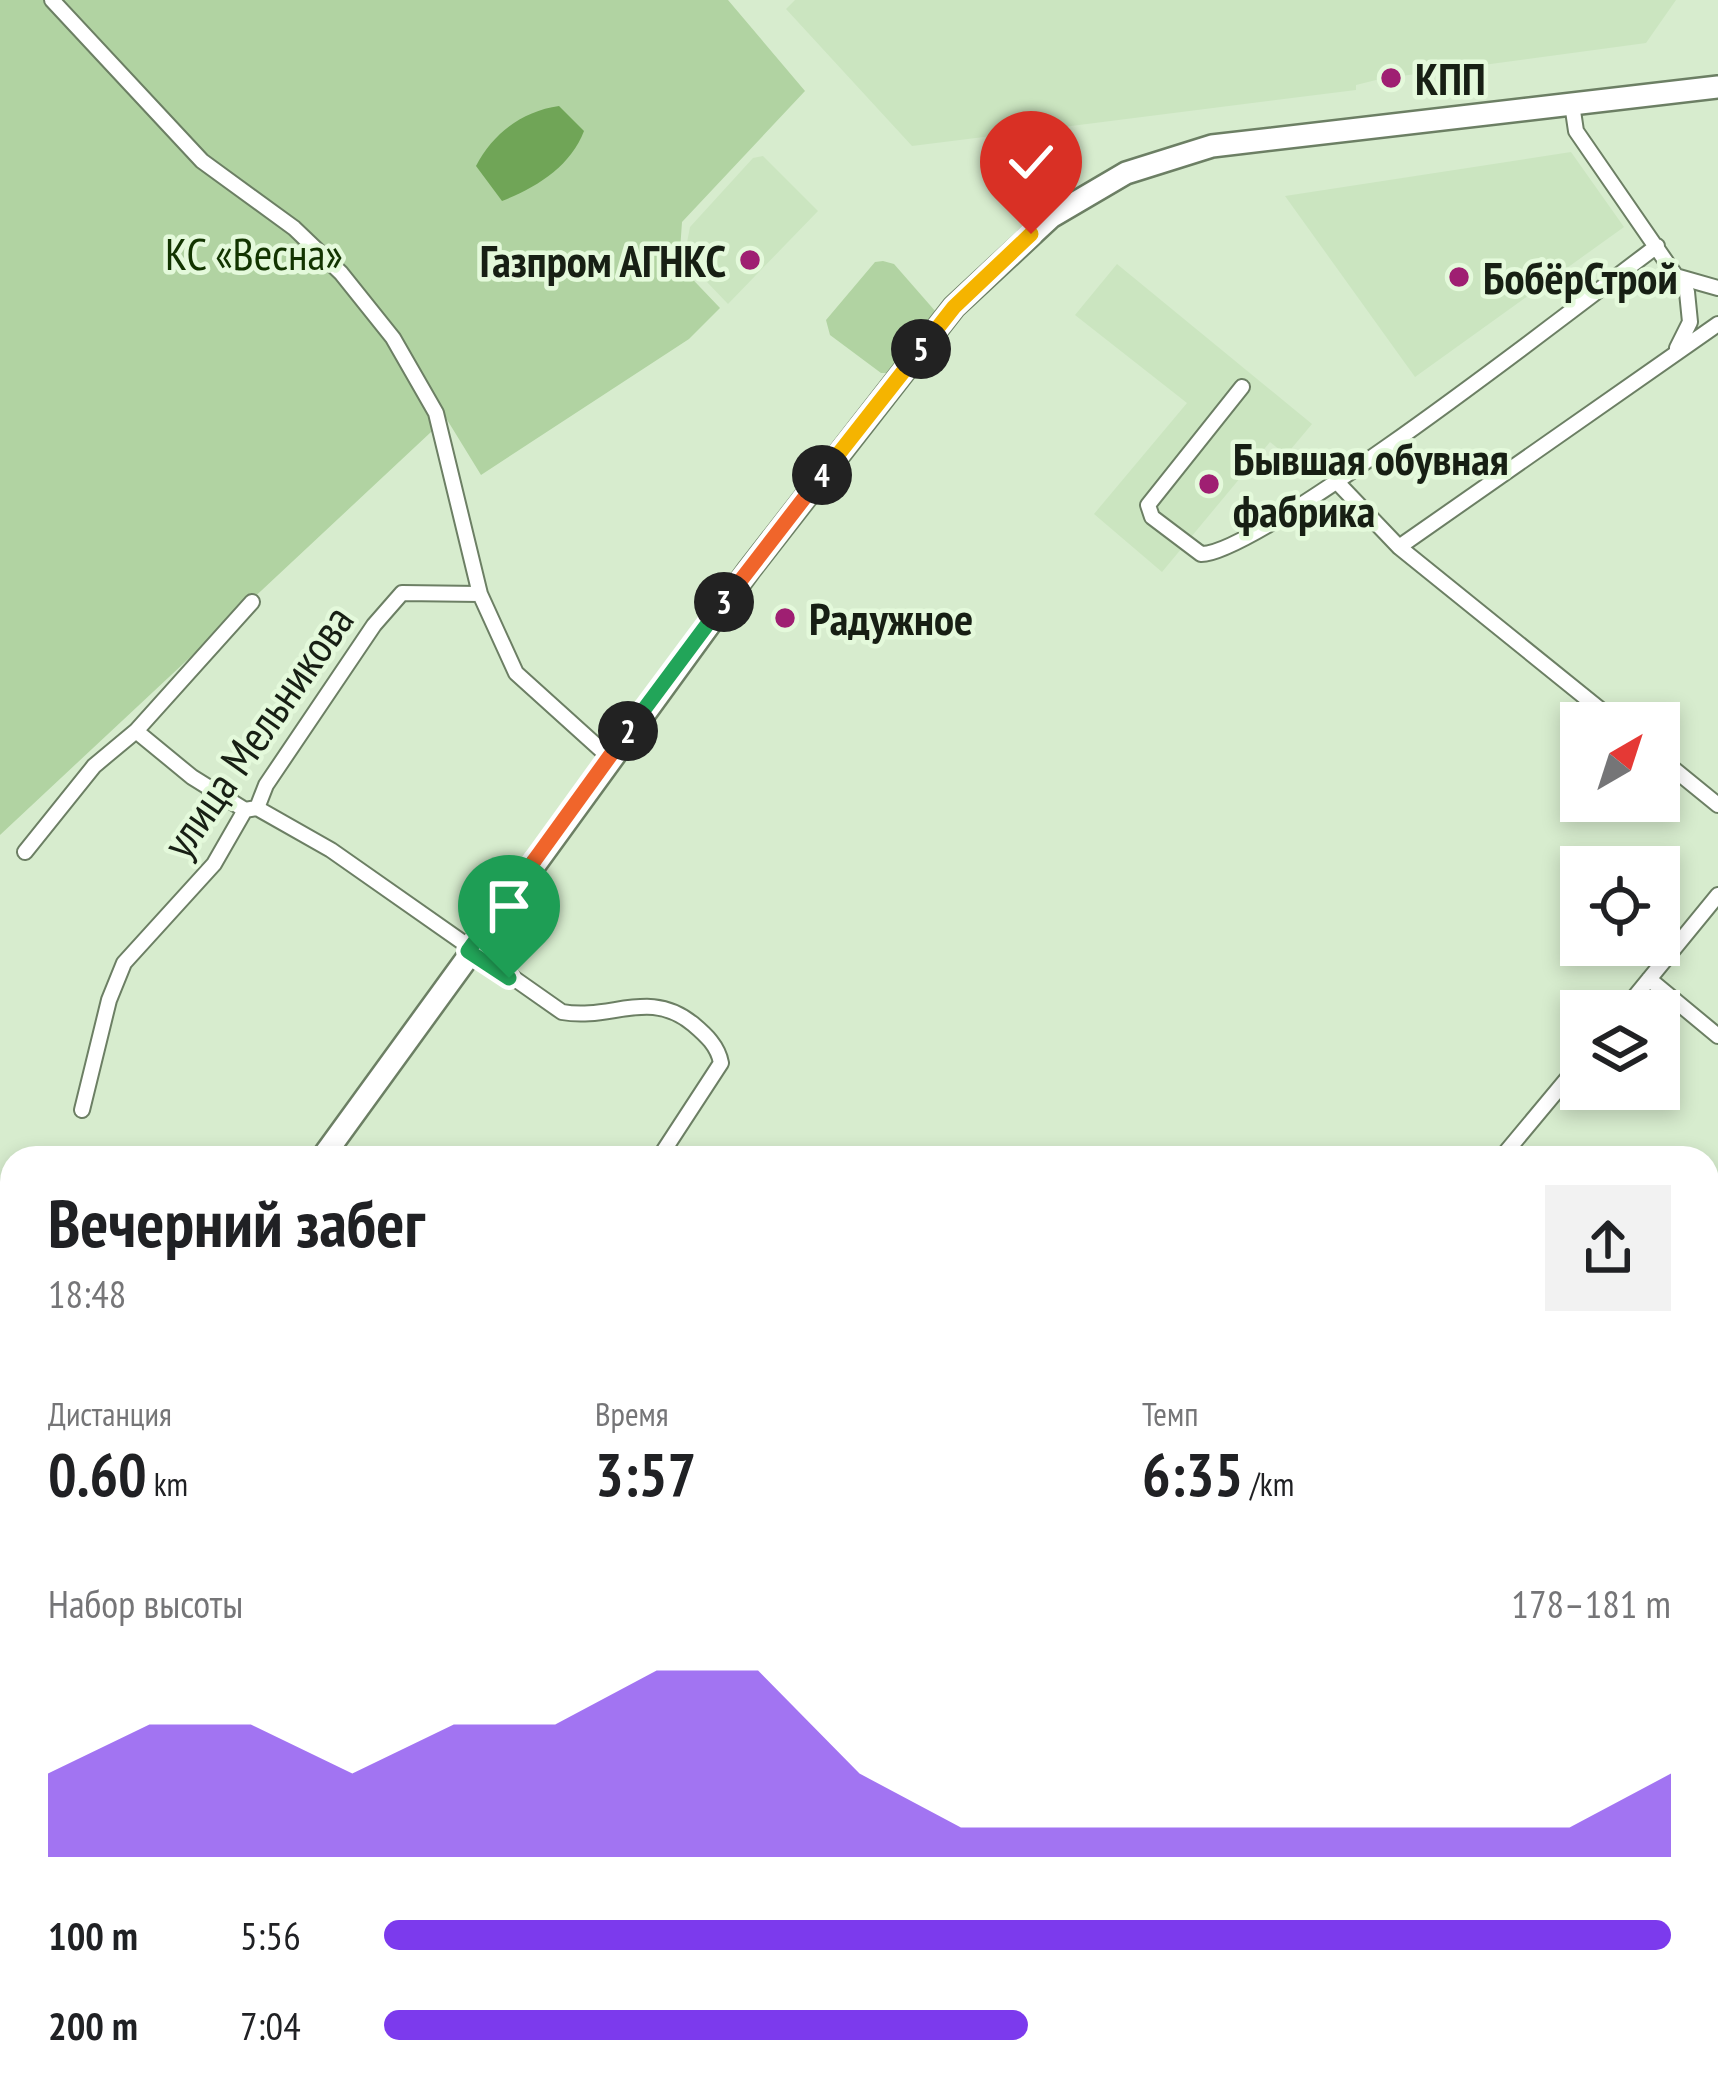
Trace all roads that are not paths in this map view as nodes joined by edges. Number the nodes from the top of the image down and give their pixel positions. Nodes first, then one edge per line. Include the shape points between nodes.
1 (52, 0) edge
2 (1718, 87) edge
3 (1571, 104) junction
4 (1657, 246) junction
5 (1679, 277) junction
6 (1718, 288) edge
7 (1718, 324) edge
8 (1672, 356) junction
9 (1242, 387) dead end
10 (1336, 481) junction
11 (1399, 547) junction
12 (480, 594) junction
13 (252, 602) dead end
14 (1591, 702) edge
15 (136, 731) junction
16 (609, 757) junction
17 (1680, 774) edge
18 (1718, 805) edge
19 (251, 809) junction
20 (25, 852) dead end
21 (1718, 895) edge
22 (468, 951) junction
23 (1649, 979) junction
24 (1640, 990) edge
25 (1718, 1036) edge
26 (1560, 1088) edge
27 (82, 1110) dead end
28 (335, 1146) edge
29 (667, 1146) edge
30 (1512, 1146) edge

1 - 12 street via 202,160 341,273 393,338 436,413
2 - 3 main road
3 - 4 street via 1576,130
3 - 16 main road via 1199,148 1126,173 1064,208 954,307
4 - 5 street
4 - 10 street
5 - 6 street
5 - 8 street via 1691,313
7 - 8 street
8 - 11 street
9 - 10 street via 1150,501 1152,517 1206,556
10 - 11 street
11 - 14 street
12 - 16 street via 516,673
12 - 19 street, улица Мельникова via 403,593
13 - 15 street
15 - 19 street via 193,777
15 - 20 street via 94,766
16 - 22 main road
17 - 18 street
19 - 22 street via 331,850
19 - 27 street, улица Мельникова via 214,864 124,963
21 - 23 street
22 - 28 main road
22 - 29 street via 562,1012 584,1016 654,1003 704,1033 721,1063
23 - 24 street
23 - 25 street
26 - 30 street

